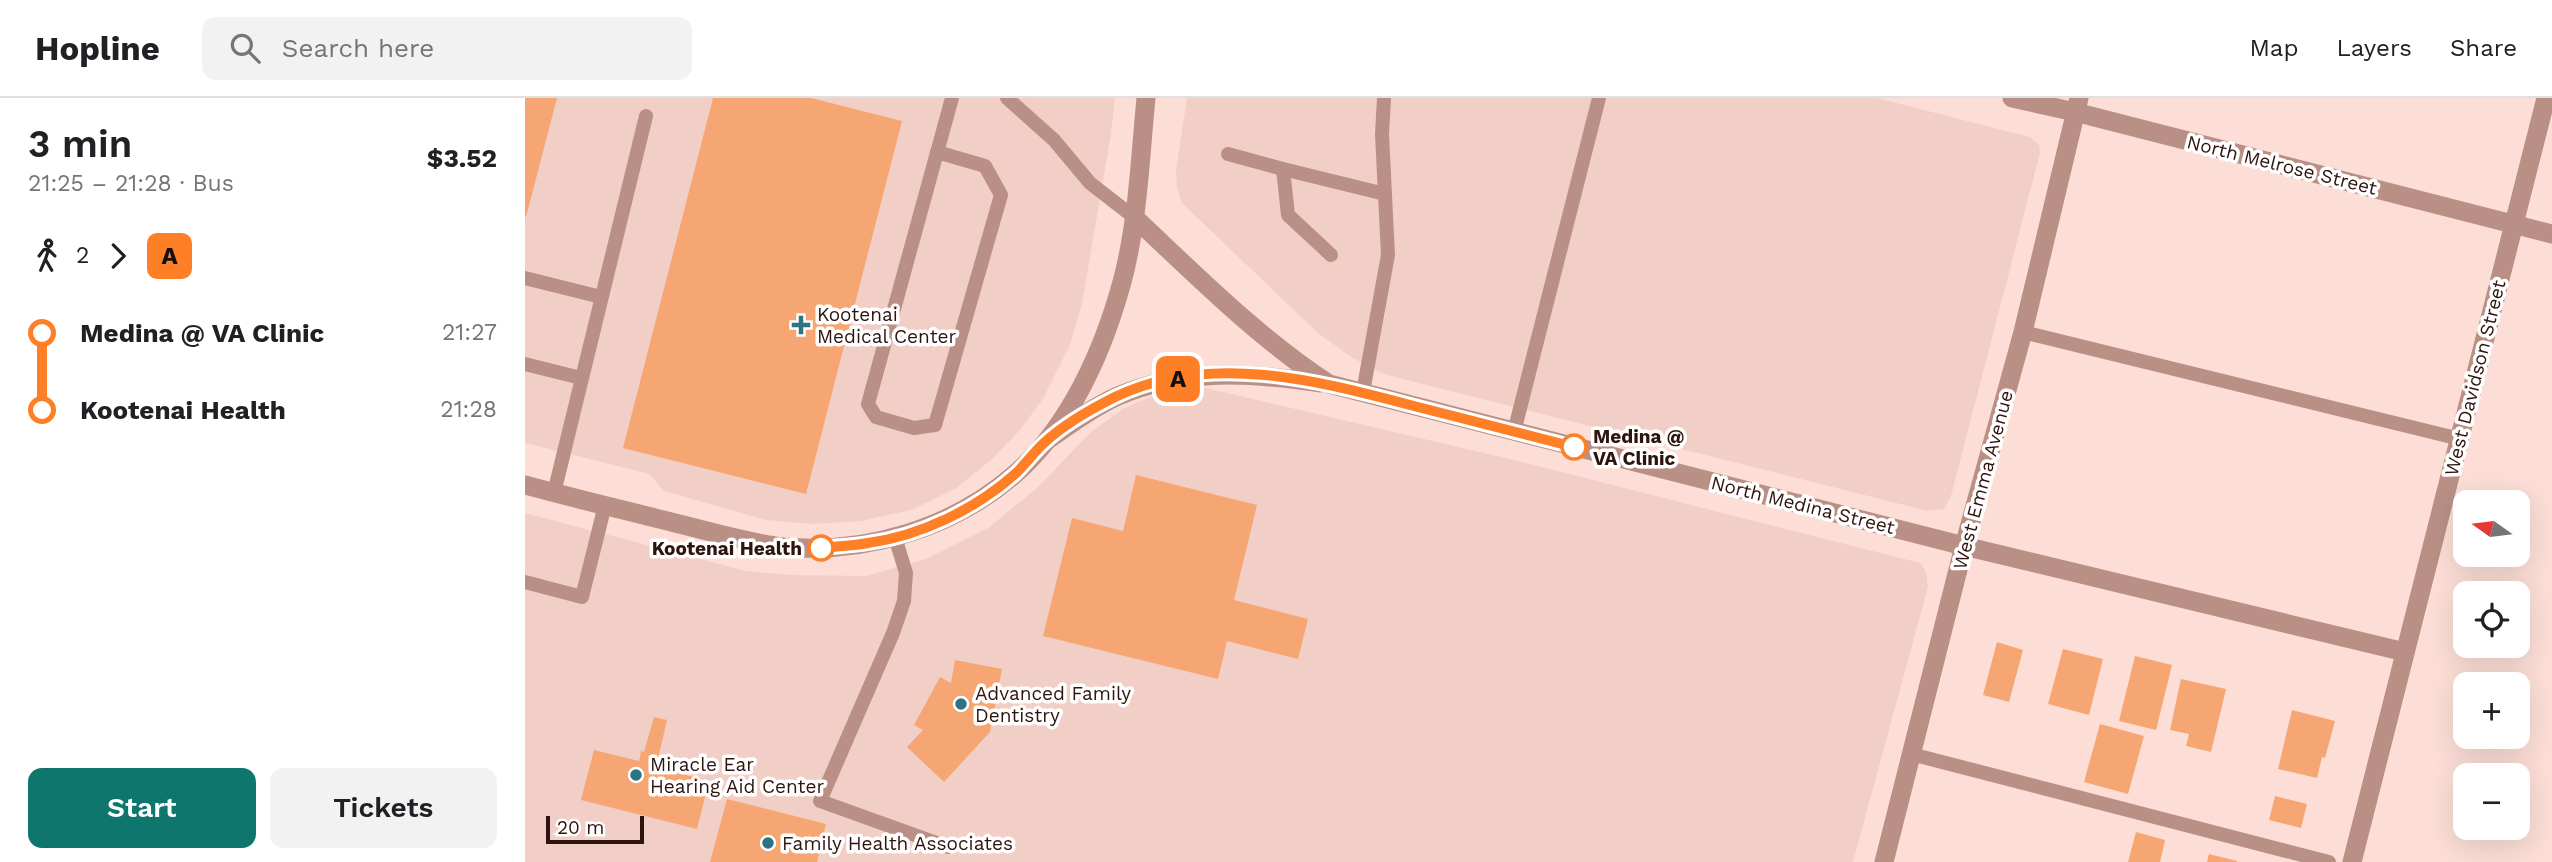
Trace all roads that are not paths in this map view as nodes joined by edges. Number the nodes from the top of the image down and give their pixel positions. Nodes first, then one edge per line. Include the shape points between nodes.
1 (952, 98) edge
2 (1007, 98) edge
3 (1146, 98) edge
4 (1384, 98) edge
5 (1599, 98) edge
6 (2012, 98) edge
7 (2546, 98) edge
8 (2077, 105) edge
9 (646, 117) dead end
10 (937, 152) junction
11 (1229, 154) dead end
12 (1283, 169) junction
13 (1385, 194) junction
14 (1135, 218) junction
15 (2514, 224) junction
16 (2552, 234) edge
17 (1331, 255) dead end
18 (525, 278) edge
19 (601, 297) junction
20 (2023, 332) junction
21 (525, 364) edge
22 (582, 378) junction
23 (1329, 384) junction
24 (1363, 392) junction
25 (1514, 432) junction
26 (2460, 439) junction
27 (1045, 441) junction
28 (525, 485) edge
29 (554, 493) junction
30 (605, 505) junction
31 (895, 537) junction
32 (1965, 546) junction
33 (525, 582) edge
34 (2405, 652) junction
35 (1911, 754) junction
36 (948, 847) dead end
37 (1884, 862) edge
38 (2329, 862) edge
39 (2352, 862) edge

1 - 10 lane
2 - 14 lane via 1053,140 1090,183
3 - 14 street
4 - 13 lane
5 - 25 lane
6 - 8 street, North Melrose Street
7 - 15 street, West Davidson Street
8 - 15 street, North Melrose Street
8 - 20 street, West Emma Avenue
9 - 19 lane
10 - 10 lane via 868,404 876,417 914,428 935,425 1001,195 985,166
11 - 12 lane
12 - 13 lane
12 - 17 lane via 1288,215
13 - 24 lane via 1388,255
14 - 23 street, North Medina Street via 1241,319
14 - 27 street via 1113,313 1074,398
15 - 16 street, North Melrose Street
15 - 26 street, West Davidson Street
18 - 19 lane
19 - 22 lane
20 - 26 lane
20 - 32 street, West Emma Avenue
21 - 22 lane
22 - 29 lane
23 - 24 street, North Medina Street
23 - 27 street via 1261,374 1163,382 1117,397
24 - 25 street, North Medina Street
25 - 32 street, North Medina Street
26 - 34 street, West Davidson Street
27 - 31 street via 1015,474 983,497 950,517
28 - 29 street
29 - 30 street
30 - 31 street via 782,547 821,548
30 - 33 lane via 582,597
31 - 36 lane via 906,573 904,601 820,801
32 - 34 street, North Medina Street
32 - 35 street, West Emma Avenue
34 - 39 street, West Davidson Street
35 - 37 street, West Emma Avenue
35 - 38 lane

